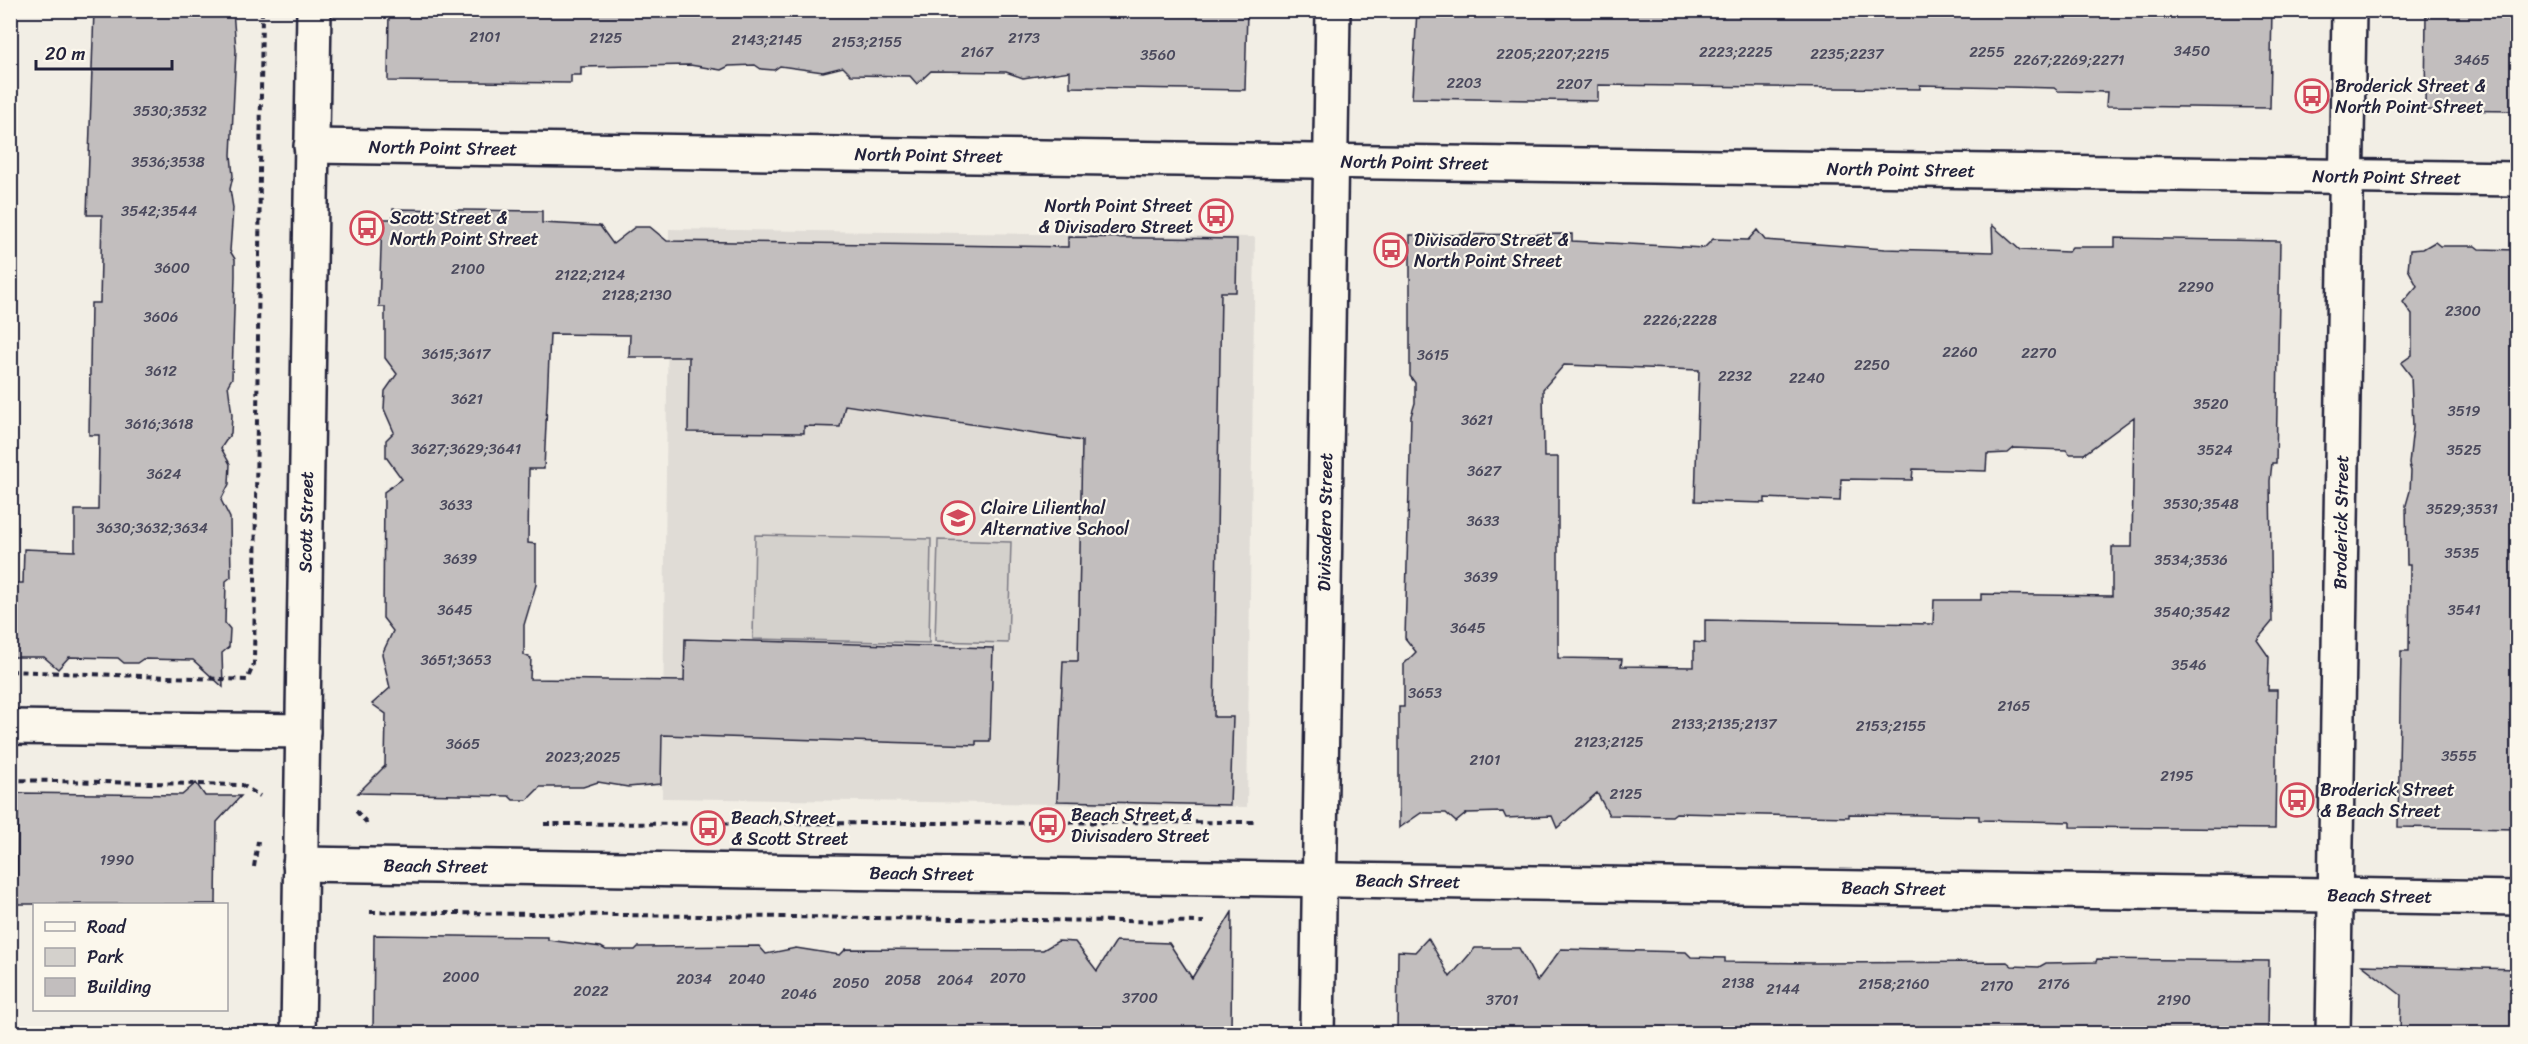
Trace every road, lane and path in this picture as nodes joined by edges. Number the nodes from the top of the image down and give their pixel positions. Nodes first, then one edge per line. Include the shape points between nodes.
1 (262, 10) edge
2 (314, 10) edge
3 (1333, 10) edge
4 (2349, 10) edge
5 (312, 146) junction
6 (1331, 161) junction
7 (2346, 177) junction
8 (2517, 179) edge
9 (10, 671) edge
10 (10, 727) edge
11 (303, 731) junction
12 (10, 780) edge
13 (264, 799) dead end
14 (356, 811) dead end
15 (1257, 822) dead end
16 (369, 824) dead end
17 (537, 824) dead end
18 (259, 833) dead end
19 (300, 864) junction
20 (254, 867) dead end
21 (1320, 879) junction
22 (2335, 895) junction
23 (2517, 898) edge
24 (370, 912) dead end
25 (1205, 922) dead end
26 (298, 1034) edge
27 (1317, 1034) edge
28 (2333, 1034) edge

1 - 9 path via 254,664 247,680
2 - 5 street, Scott Street
3 - 6 street, Divisadero Street
4 - 7 street, Broderick Street
5 - 6 street, North Point Street
5 - 11 street, Scott Street
6 - 7 street, North Point Street
6 - 21 street, Divisadero Street
7 - 8 street, North Point Street
7 - 22 street, Broderick Street
10 - 11 street
11 - 19 street, Scott Street
12 - 13 path via 242,785
14 - 16 path
15 - 17 path
18 - 20 path
19 - 21 street, Beach Street
19 - 26 street, Scott Street
21 - 22 street, Beach Street
21 - 27 street, Divisadero Street
22 - 23 street, Beach Street
22 - 28 street, Broderick Street
24 - 25 path

